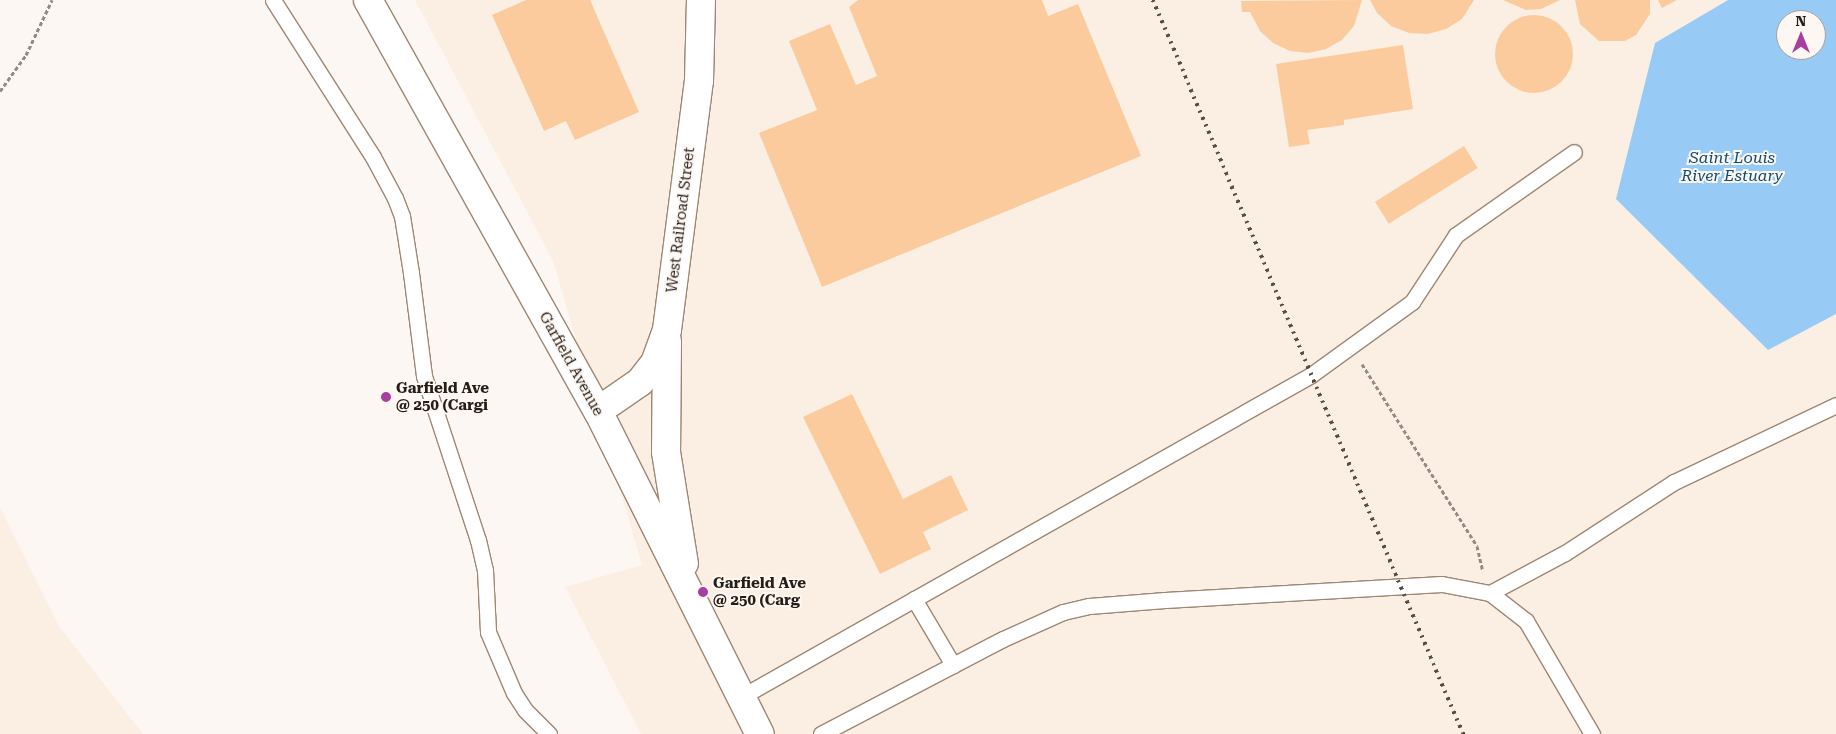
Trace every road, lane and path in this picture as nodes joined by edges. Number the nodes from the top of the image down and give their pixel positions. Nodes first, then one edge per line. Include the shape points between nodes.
1 (52, 0) edge
2 (273, 0) edge
3 (368, 0) edge
4 (701, 0) edge
5 (0, 90) edge
6 (1574, 152) dead end
7 (667, 330) junction
8 (1350, 346) junction
9 (1836, 405) edge
10 (598, 411) junction
11 (1490, 593) junction
12 (691, 598) junction
13 (914, 599) junction
14 (953, 665) junction
15 (741, 697) junction
16 (549, 734) edge
17 (760, 734) edge
18 (821, 734) edge
19 (1592, 734) edge

1 - 5 path via 26,55
2 - 16 lane via 374,157 402,216 424,376 478,540 485,570 488,632 514,693 525,710
3 - 10 street, Garfield Avenue
4 - 7 street, West Railroad Street via 699,82
6 - 8 lane via 1456,235 1412,302
7 - 10 street, West Railroad Street via 655,363 640,382
7 - 12 street via 666,452
8 - 11 path via 1477,546
8 - 13 lane via 1311,375
9 - 11 lane via 1674,482 1565,553
10 - 12 street, Garfield Avenue
11 - 14 lane via 1442,584 1089,606 1063,612
11 - 19 lane via 1526,621
12 - 15 street, Garfield Avenue
13 - 14 lane
13 - 15 lane
14 - 18 lane
15 - 17 street, Garfield Avenue

